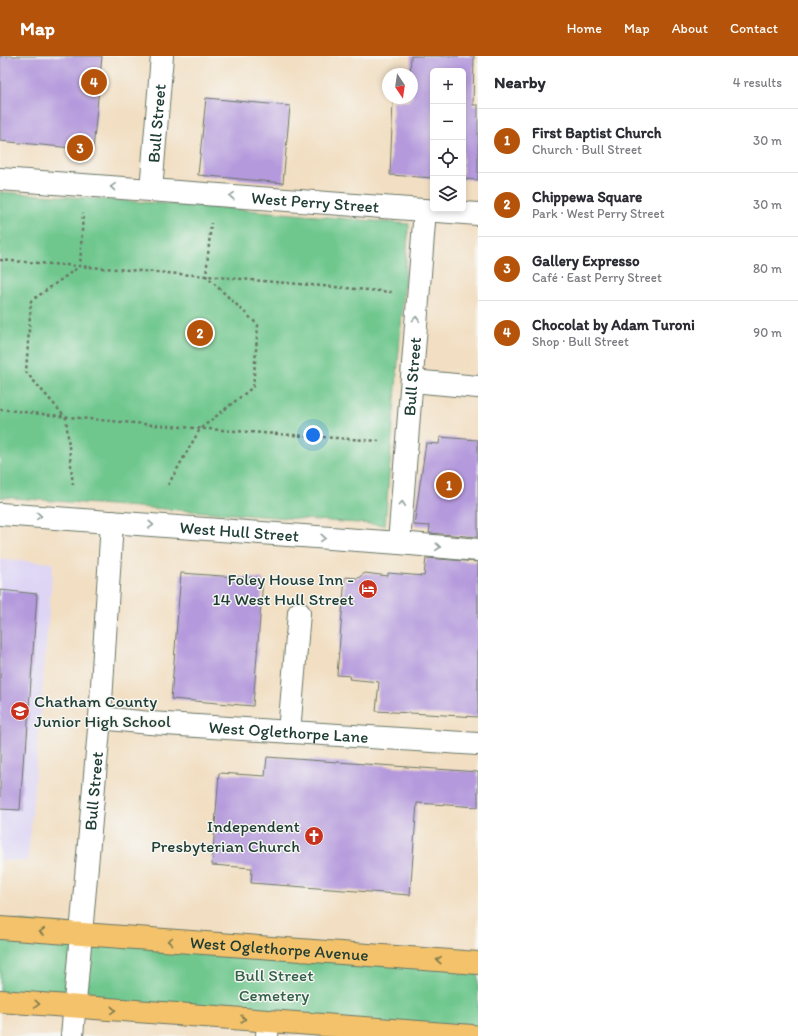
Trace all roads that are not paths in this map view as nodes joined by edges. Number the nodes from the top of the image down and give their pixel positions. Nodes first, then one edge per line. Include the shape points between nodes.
1 (162, 56) edge
2 (0, 179) edge
3 (151, 190) junction
4 (425, 210) junction
5 (478, 214) edge
6 (412, 381) junction
7 (478, 387) edge
8 (0, 514) edge
9 (112, 522) junction
10 (399, 543) junction
11 (478, 550) edge
12 (299, 614) dead end
13 (100, 718) junction
14 (289, 732) junction
15 (478, 744) edge
16 (0, 928) edge
17 (80, 935) junction
18 (478, 963) edge
19 (0, 1001) edge
20 (75, 1007) junction
21 (268, 1028) edge
22 (72, 1036) edge
23 (473, 1036) edge

1 - 3 street, Bull Street
3 -> 2 street, West Perry Street
4 -> 3 street, West Perry Street
4 - 5 street, West Perry Street
6 -> 4 street, Bull Street
6 - 7 street
10 -> 6 street, Bull Street
8 -> 9 street, West Hull Street
9 -> 10 street, West Hull Street
9 - 13 street, Bull Street
10 -> 11 street, West Hull Street
12 - 14 street
13 - 14 street, West Oglethorpe Lane
13 - 17 street, Bull Street
14 - 15 street, West Oglethorpe Lane
17 -> 16 main road, West Oglethorpe Avenue
18 -> 17 main road, West Oglethorpe Avenue
17 - 20 street, Bull Street
19 -> 20 main road
20 -> 21 main road
20 - 22 street, Bull Street
21 - 23 main road

